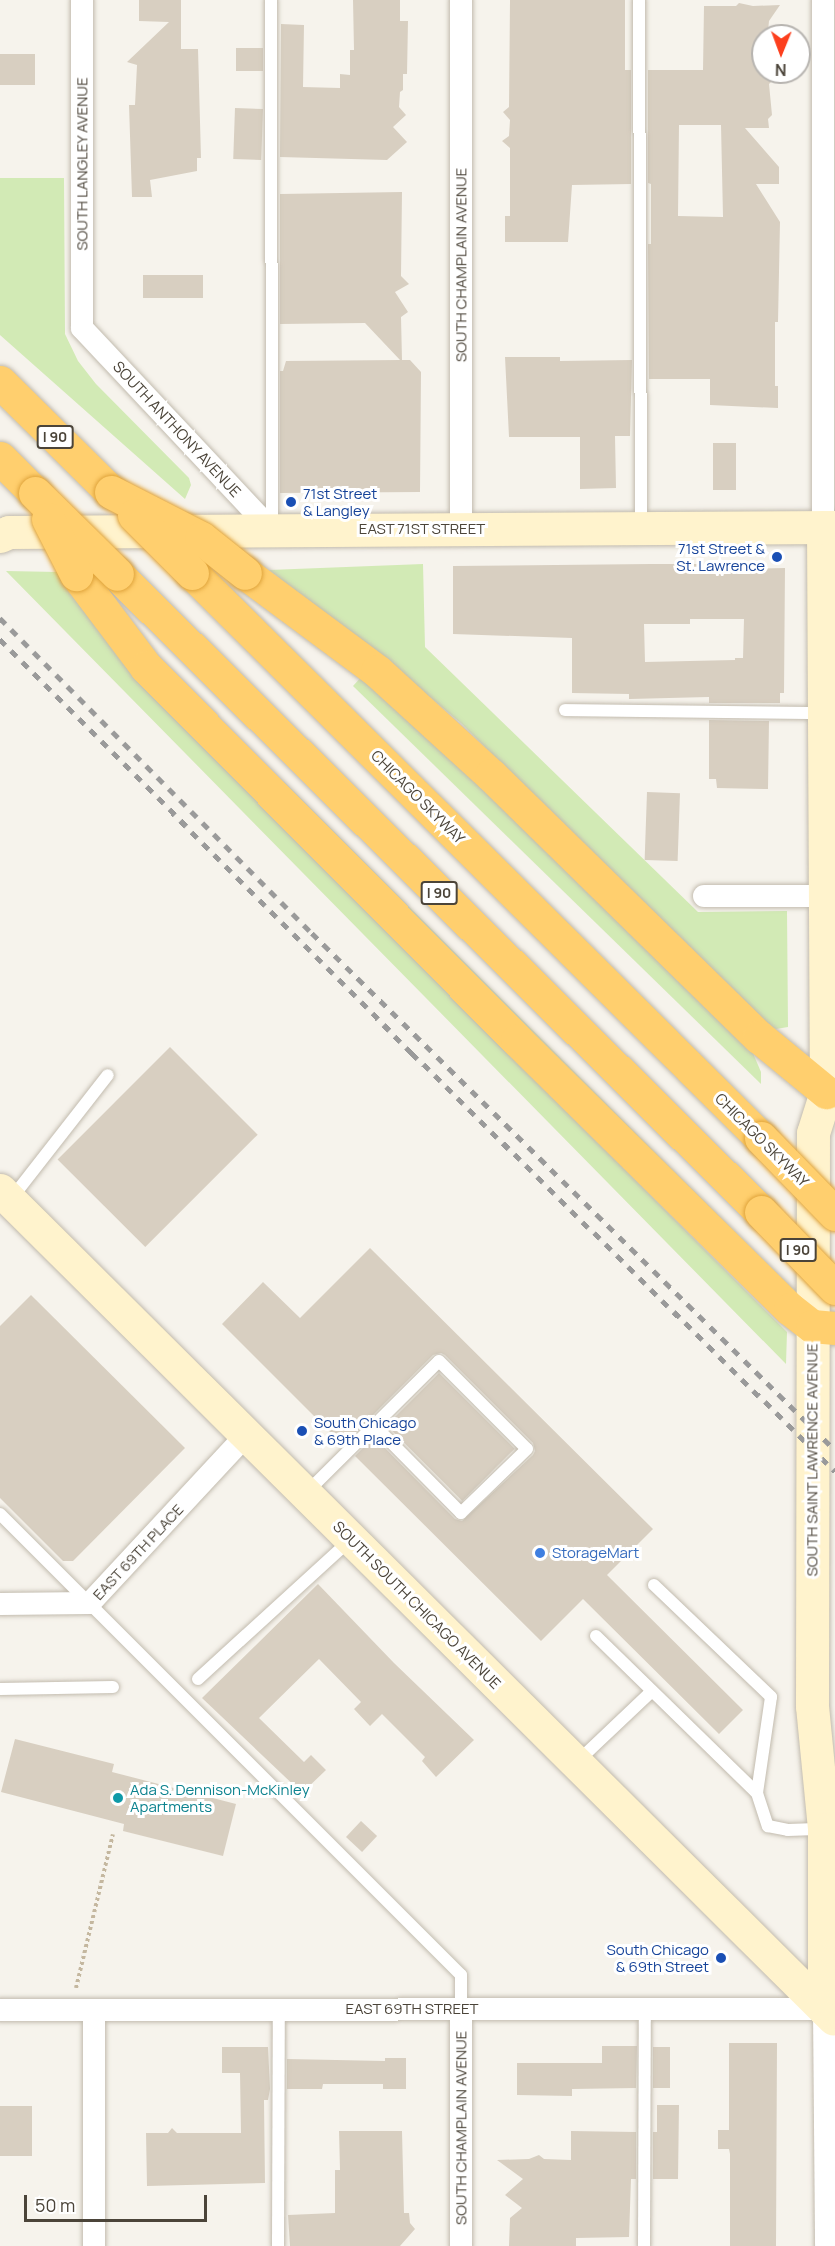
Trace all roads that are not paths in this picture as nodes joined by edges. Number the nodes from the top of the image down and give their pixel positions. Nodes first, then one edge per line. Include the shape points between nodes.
1 (82, 0) edge
2 (271, 0) edge
3 (461, 0) edge
4 (639, 0) edge
5 (823, 0) edge
6 (82, 328) joint
7 (0, 382) edge
8 (0, 458) edge
9 (111, 492) junction
10 (35, 493) junction
11 (829, 527) edge
12 (641, 528) junction
13 (461, 529) junction
14 (272, 530) junction
15 (3, 532) edge
16 (565, 710) dead end
17 (824, 713) junction
18 (704, 896) dead end
19 (825, 896) junction
20 (108, 1075) dead end
21 (832, 1105) edge
22 (5, 1195) edge
23 (835, 1214) edge
24 (835, 1288) edge
25 (823, 1327) edge
26 (374, 1425) junction
27 (246, 1435) junction
28 (305, 1493) junction
29 (0, 1514) edge
30 (351, 1539) junction
31 (654, 1585) dead end
32 (90, 1603) junction
33 (0, 1604) edge
34 (596, 1636) dead end
35 (198, 1679) dead end
36 (112, 1687) dead end
37 (0, 1689) edge
38 (652, 1690) junction
39 (835, 1736) edge
40 (576, 1763) junction
41 (757, 1793) junction
42 (824, 1829) junction
43 (461, 2009) junction
44 (645, 2009) junction
45 (0, 2010) edge
46 (94, 2010) junction
47 (279, 2010) junction
48 (829, 2014) edge
49 (94, 2246) edge
50 (278, 2246) edge
51 (461, 2246) edge
52 (644, 2246) edge
53 (826, 2246) edge

1 - 6 street, SOUTH LANGLEY AVENUE
2 - 14 lane
3 - 13 street, SOUTH CHAMPLAIN AVENUE
4 - 12 lane
5 - 11 street, SOUTH SAINT LAWRENCE AVENUE
6 - 14 street, SOUTH ANTHONY AVENUE
7 - 9 highway, CHICAGO SKYWAY / I 90
8 - 10 highway, I 90
9 - 21 highway, bridge via 201,538 377,671 491,775
9 - 23 highway, CHICAGO SKYWAY / I 90, bridge
10 - 24 highway, I 90, bridge
10 - 25 highway, bridge via 76,574 146,667 790,1310
11 - 12 main road, EAST 71ST STREET
11 - 17 main road, SOUTH SAINT LAWRENCE AVENUE
12 - 13 main road, EAST 71ST STREET
13 - 14 main road, EAST 71ST STREET
14 - 15 main road, EAST 71ST STREET
16 - 17 lane
17 - 19 main road, SOUTH SAINT LAWRENCE AVENUE
18 - 19 street
19 - 21 main road, SOUTH SAINT LAWRENCE AVENUE
20 - 22 lane
21 - 25 main road, SOUTH SAINT LAWRENCE AVENUE via 813,1132
22 - 27 main road, SOUTH SOUTH CHICAGO AVENUE
25 - 42 main road, SOUTH SAINT LAWRENCE AVENUE via 812,1706
26 - 26 lane via 439,1361 527,1449 461,1513
26 - 28 lane
27 - 28 main road, SOUTH SOUTH CHICAGO AVENUE
27 - 32 street, EAST 69TH PLACE
28 - 30 main road, SOUTH SOUTH CHICAGO AVENUE
29 - 32 lane
30 - 35 lane
30 - 40 main road, SOUTH SOUTH CHICAGO AVENUE
31 - 41 lane via 771,1697
32 - 33 street, EAST 69TH PLACE
32 - 43 lane via 461,1975
34 - 38 lane
36 - 37 lane
38 - 40 lane
38 - 41 lane
39 - 42 main road, SOUTH SAINT LAWRENCE AVENUE
40 - 48 main road, SOUTH SOUTH CHICAGO AVENUE
41 - 42 lane via 768,1826
42 - 48 main road, SOUTH SAINT LAWRENCE AVENUE
43 - 44 street, EAST 69TH STREET
43 - 47 street, EAST 69TH STREET
43 - 51 street, SOUTH CHAMPLAIN AVENUE
44 - 48 street, EAST 69TH STREET
44 - 52 lane
45 - 46 street, EAST 69TH STREET
46 - 47 street, EAST 69TH STREET
46 - 49 street
47 - 50 lane
48 - 53 street, SOUTH SAINT LAWRENCE AVENUE

